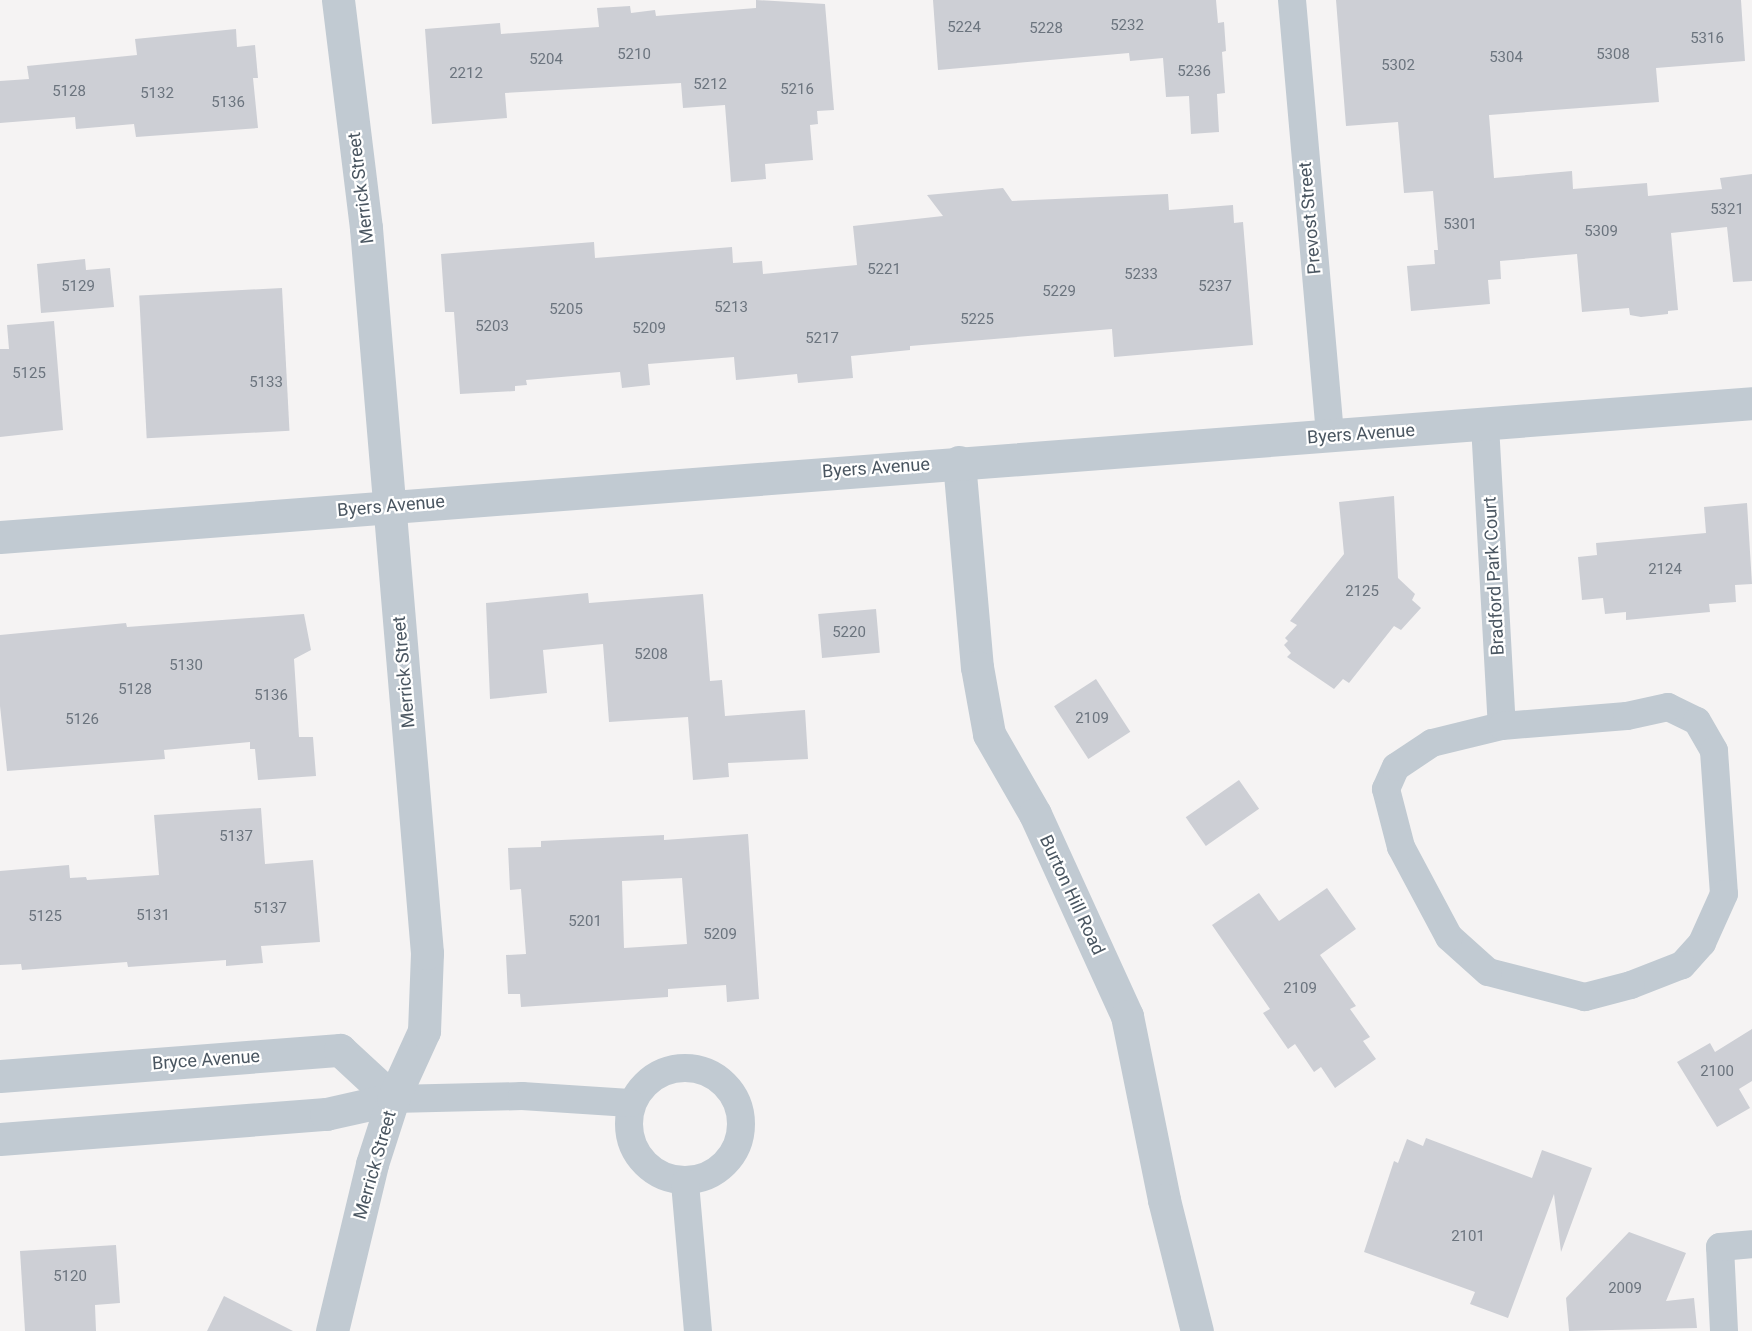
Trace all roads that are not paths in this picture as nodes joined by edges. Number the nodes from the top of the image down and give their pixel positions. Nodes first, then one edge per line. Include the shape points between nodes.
1 (338, 0) edge
2 (1292, 0) edge
3 (1752, 403) edge
4 (1485, 425) junction
5 (1330, 436) junction
6 (959, 462) junction
7 (391, 506) junction
8 (0, 537) edge
9 (1502, 726) junction
10 (0, 1076) edge
11 (393, 1099) junction
12 (630, 1103) junction
13 (0, 1139) edge
14 (685, 1183) junction
15 (1752, 1244) edge
16 (332, 1331) edge
17 (698, 1331) edge
18 (1197, 1331) edge
19 (1724, 1331) edge

1 - 7 street, Merrick Street via 366,228
2 - 5 street, Prevost Street
3 - 4 street, Byers Avenue
4 - 5 street, Byers Avenue
4 - 9 street, Bradford Park Court
5 - 6 street, Byers Avenue
6 - 7 street, Byers Avenue
6 - 18 street, Burton Hill Road via 977,667 989,734 1035,814 1127,1016 1164,1200
7 - 8 street, Byers Avenue
7 - 11 street, Merrick Street via 427,953 424,1031
9 - 9 street via 1627,716 1668,707 1697,721 1714,751 1724,894 1710,929 1682,965 1631,986 1574,997 1488,972 1449,937 1401,847 1386,789 1396,766 1432,743
10 - 11 street, Bryce Avenue via 340,1050
11 - 12 street via 522,1096
11 - 13 street via 326,1114
11 - 16 street, Merrick Street via 372,1164
12 - 14 street via 628,1140 649,1171
12 - 14 street via 657,1072 699,1067 734,1091 743,1131 724,1168
14 - 17 street
15 - 19 street via 1720,1247

